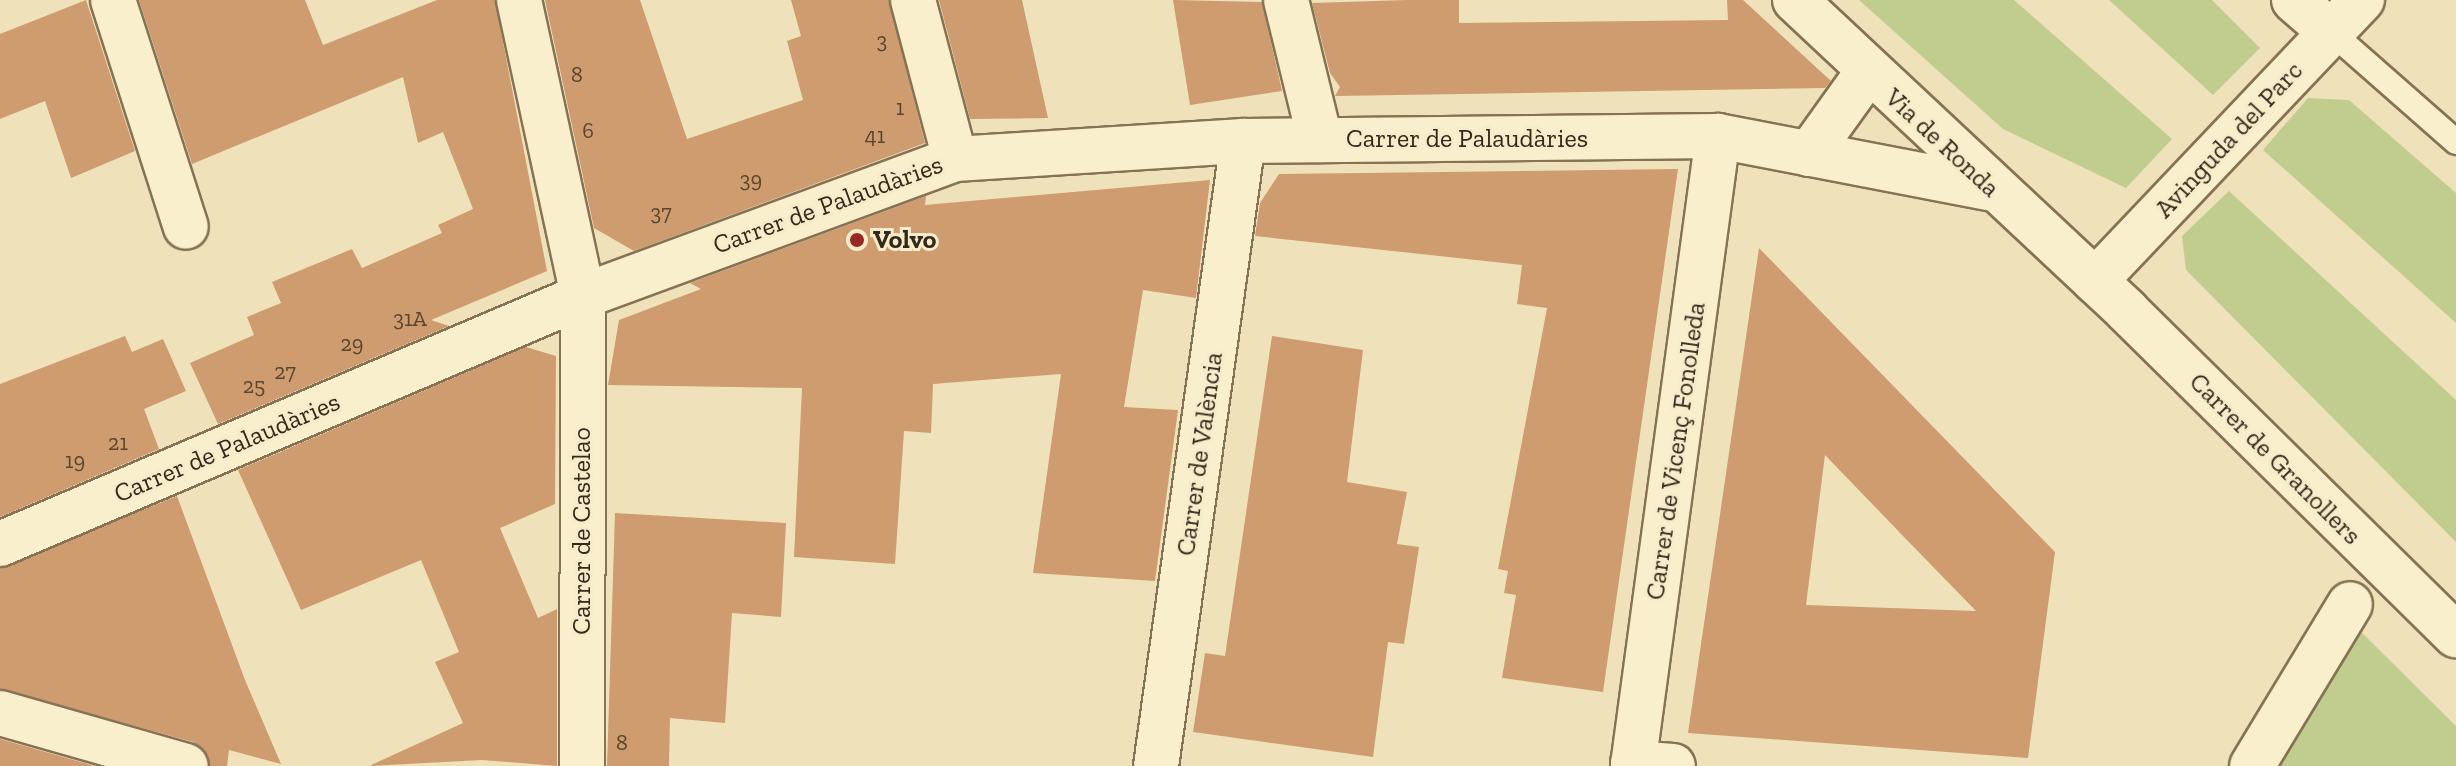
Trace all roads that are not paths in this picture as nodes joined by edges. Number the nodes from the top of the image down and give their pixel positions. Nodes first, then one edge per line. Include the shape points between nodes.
1 (113, 0) edge
2 (519, 0) edge
3 (913, 0) edge
4 (1286, 0) edge
5 (1795, 0) edge
6 (2294, 0) edge
7 (2362, 0) edge
8 (2331, 32) junction
9 (1867, 73) junction
10 (1718, 136) junction
11 (1320, 140) junction
12 (1243, 141) junction
13 (2456, 142) edge
14 (1809, 154) junction
15 (955, 159) junction
16 (1989, 188) junction
17 (186, 227) dead end
18 (2095, 281) junction
19 (583, 296) junction
20 (0, 544) edge
21 (2350, 604) dead end
22 (2456, 636) edge
23 (0, 713) edge
24 (1646, 765) edge
25 (186, 766) edge
26 (582, 766) edge
27 (1156, 766) edge
28 (2252, 766) edge

1 - 17 street
2 - 19 street, Carrer de Castelao
3 - 15 street
4 - 11 street
5 - 9 street, Via de Ronda
6 - 8 street
7 - 8 street, Avinguda del Parc
8 - 13 lane
8 - 18 street, Avinguda del Parc
9 - 14 street
9 - 16 street, Via de Ronda
10 - 11 street, Carrer de Palaudàries
10 - 14 street, Carrer de Palaudàries
10 - 24 street, Carrer de Vicenç Fonolleda
11 - 12 street, Carrer de Palaudàries
12 - 15 street, Carrer de Palaudàries
12 - 27 street, Carrer de València
14 - 16 street, Carrer de Palaudàries
15 - 19 street, Carrer de Palaudàries
16 - 18 street, Via de Ronda
18 - 22 street, Carrer de Granollers
19 - 20 street, Carrer de Palaudàries
19 - 26 street, Carrer de Castelao
21 - 28 street
23 - 25 street

